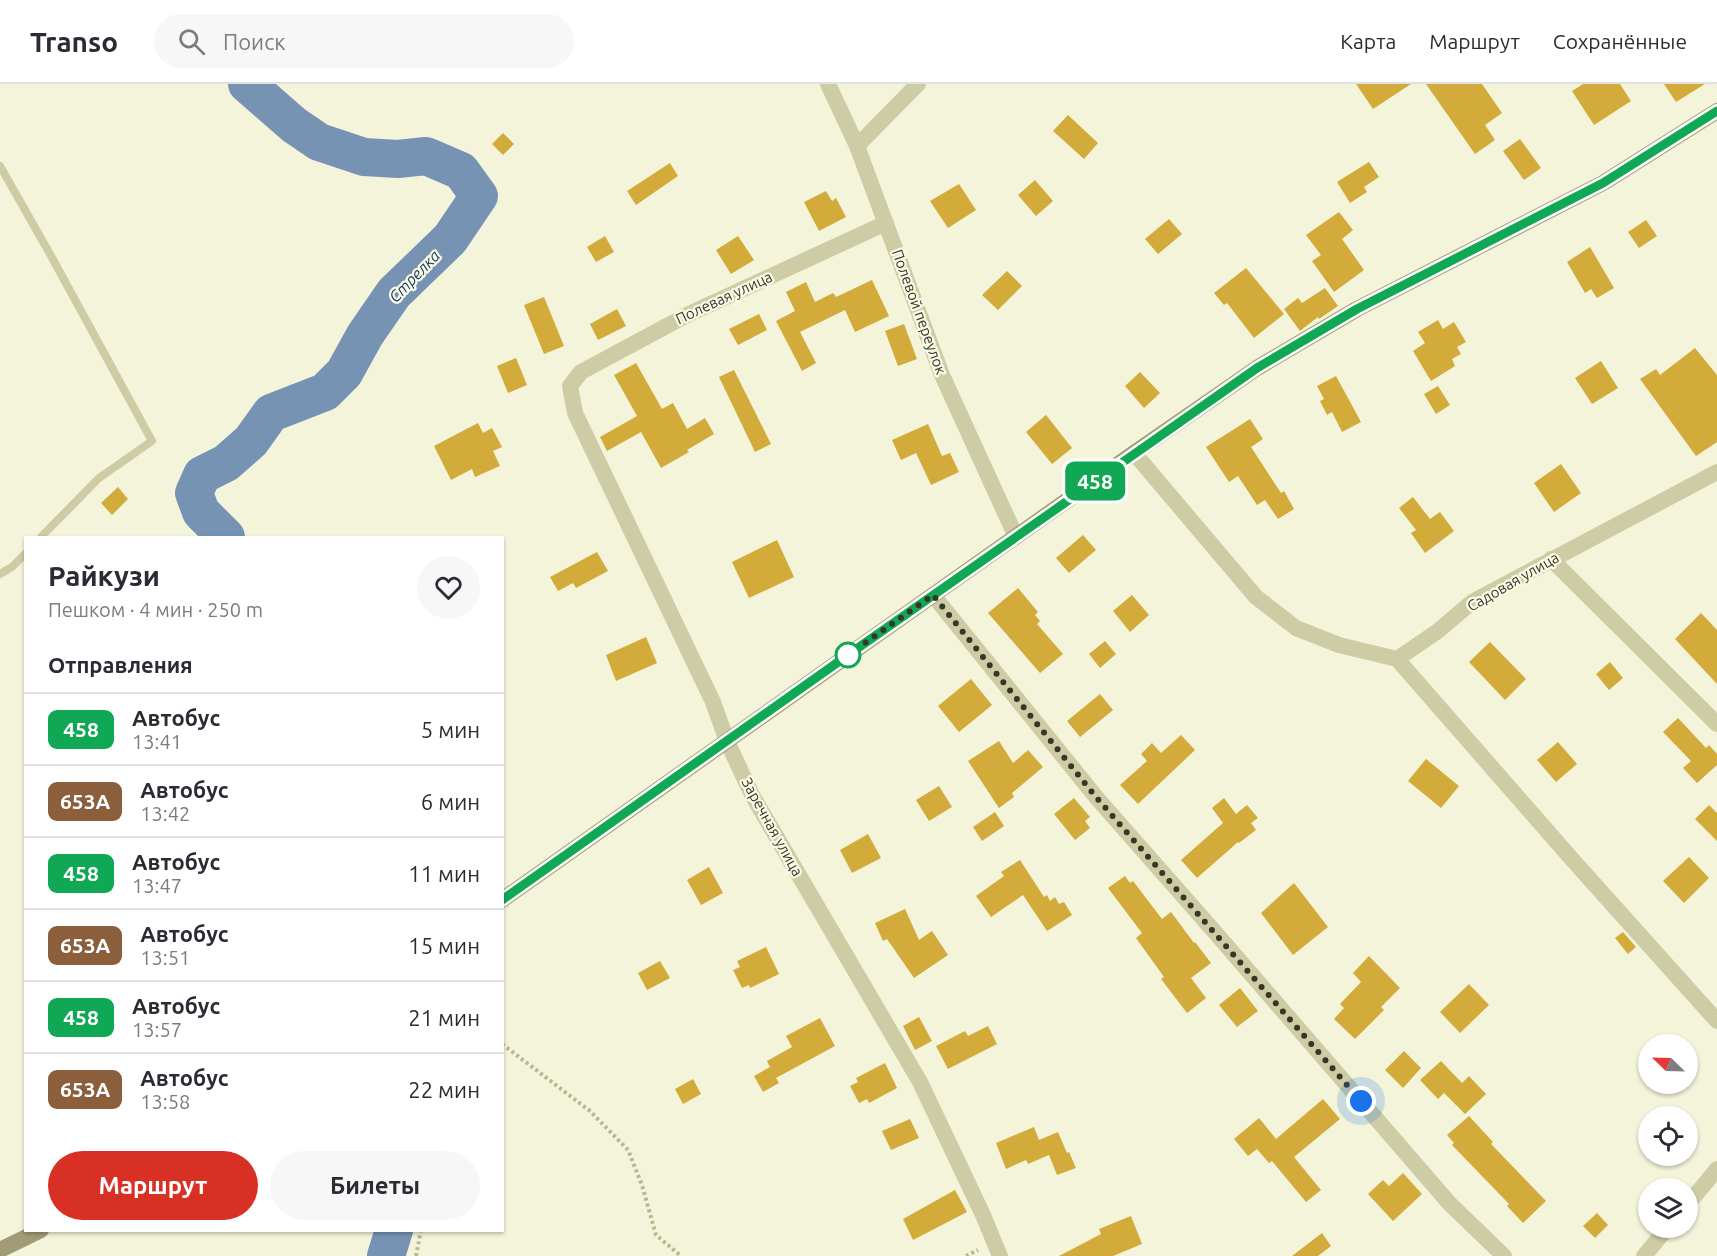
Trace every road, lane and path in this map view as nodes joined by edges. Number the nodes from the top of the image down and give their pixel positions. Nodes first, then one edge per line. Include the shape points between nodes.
1 (828, 84) edge
2 (918, 84) edge
3 (1717, 111) edge
4 (857, 146) junction
5 (0, 166) edge
6 (886, 223) junction
7 (570, 386) joint
8 (1134, 453) junction
9 (1717, 472) edge
10 (42, 536) edge
11 (1016, 537) junction
12 (24, 555) edge
13 (1551, 559) junction
14 (0, 574) edge
15 (933, 595) junction
16 (1397, 659) junction
17 (1717, 724) edge
18 (727, 741) junction
19 (504, 899) edge
20 (1717, 1021) edge
21 (504, 1046) edge
22 (1717, 1169) edge
23 (1698, 1192) edge
24 (37, 1232) edge
25 (421, 1232) edge
26 (1659, 1238) edge
27 (0, 1250) edge
28 (416, 1256) edge
29 (681, 1256) edge
30 (1000, 1256) edge
31 (1504, 1256) edge
32 (1644, 1256) edge

1 - 4 street, Полевой переулок
2 - 4 street
3 - 8 main road via 1603,183 1357,309 1257,368
4 - 6 street, Полевой переулок
5 - 10 lane via 153,441 99,478
6 - 7 street, Полевая улица via 689,314 581,372
6 - 11 street, Полевой переулок via 942,375
7 - 18 street, Заречная улица via 575,413 713,702
8 - 11 main road
8 - 16 street via 1256,597 1296,628 1339,645
9 - 13 street, Садовая улица
11 - 15 main road
12 - 14 lane
13 - 16 street, Садовая улица via 1472,602
13 - 17 street
15 - 18 main road
15 - 31 street via 1096,797 1450,1204
16 - 20 street
18 - 19 main road
18 - 30 street, Заречная улица via 752,795 920,1082
21 - 29 path via 590,1111 628,1150 656,1235
22 - 23 street
24 - 27 main road
25 - 28 path
26 - 32 street

